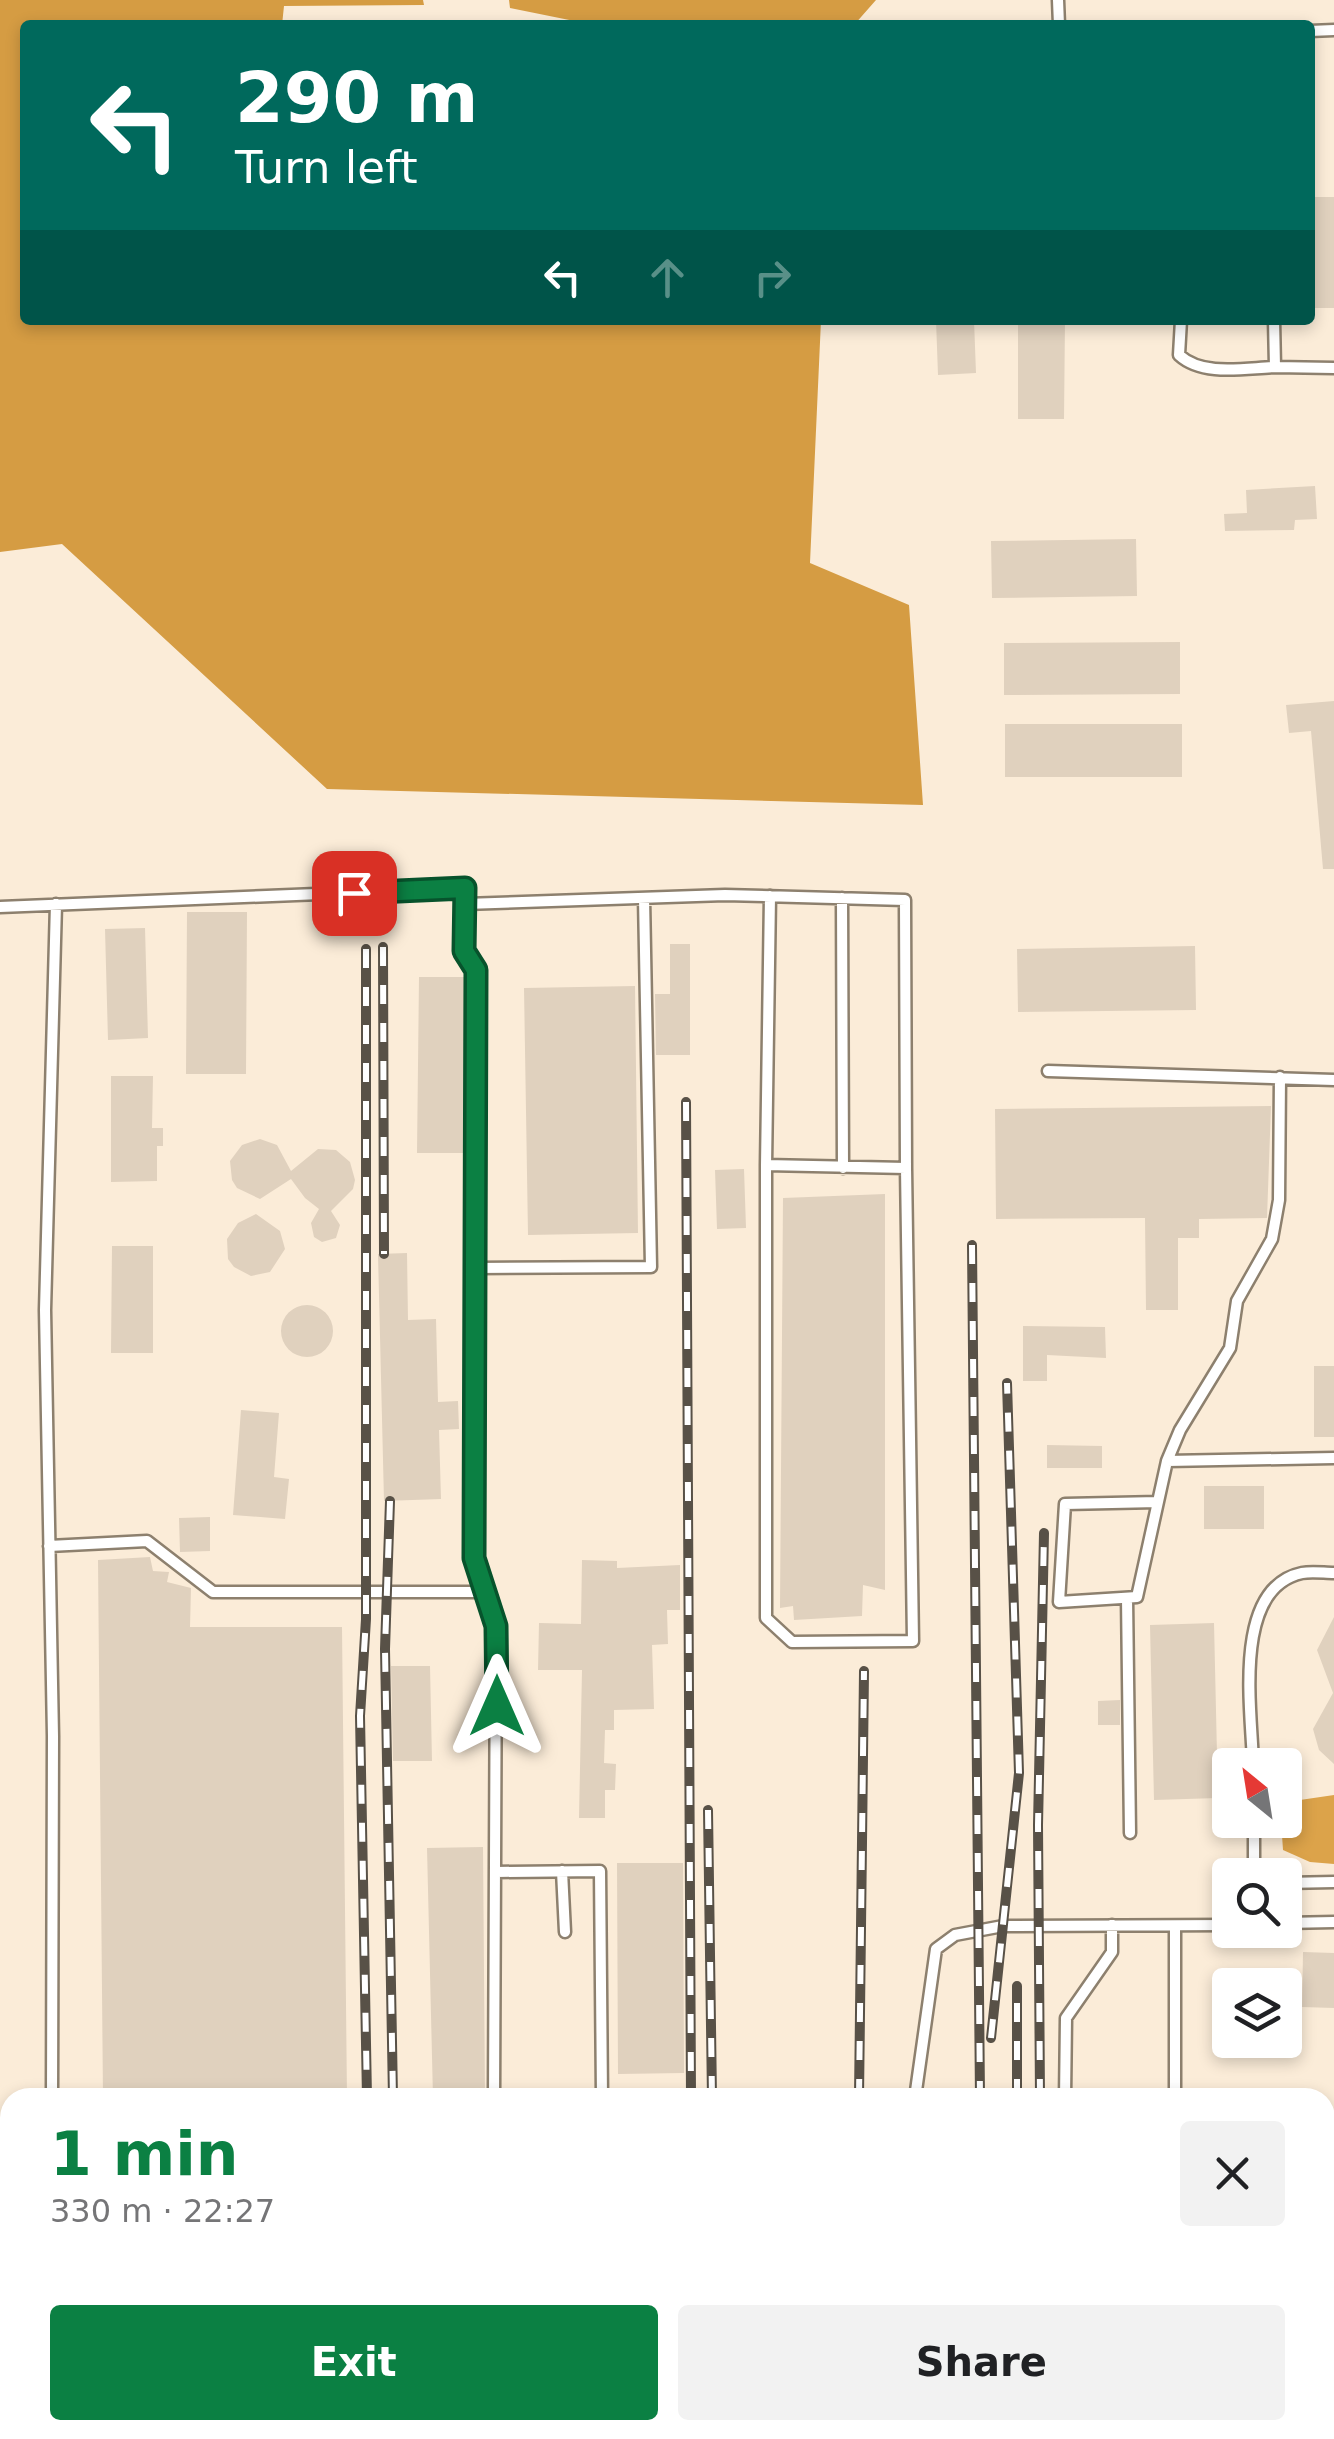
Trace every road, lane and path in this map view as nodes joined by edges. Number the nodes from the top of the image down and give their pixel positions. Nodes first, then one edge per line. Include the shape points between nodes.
1 (1181, 325) edge
2 (1274, 325) edge
3 (1275, 367) junction
4 (1334, 368) edge
5 (770, 896) junction
6 (644, 898) junction
7 (842, 898) junction
8 (56, 904) junction
9 (465, 904) junction
10 (0, 907) edge
11 (1048, 1071) dead end
12 (1280, 1077) junction
13 (1334, 1080) edge
14 (766, 1165) junction
15 (843, 1168) junction
16 (906, 1168) junction
17 (476, 1268) junction
18 (1334, 1458) edge
19 (1168, 1461) junction
20 (1158, 1502) junction
21 (49, 1546) junction
22 (1334, 1573) edge
23 (484, 1592) junction
24 (1127, 1598) junction
25 (1253, 1748) edge
26 (1130, 1833) dead end
27 (562, 1871) junction
28 (497, 1872) junction
29 (1334, 1882) edge
30 (1302, 1883) edge
31 (1334, 1922) edge
32 (1302, 1923) edge
33 (1112, 1925) junction
34 (1212, 1925) edge
35 (1175, 1926) junction
36 (565, 1932) dead end
37 (52, 2088) edge
38 (494, 2088) edge
39 (602, 2088) edge
40 (915, 2088) edge
41 (1065, 2088) edge
42 (1175, 2088) edge

1 - 3 lane via 1179,355 1190,365
2 - 3 lane
3 - 4 lane
5 - 6 lane
5 - 7 lane
5 - 14 lane
6 - 9 lane
6 - 17 lane via 651,1267
7 - 15 lane
7 - 16 lane via 905,900
8 - 9 lane via 465,888
8 - 10 lane
8 - 21 lane via 45,1310
9 - 17 lane via 464,951 476,970
11 - 12 lane
12 - 13 lane
12 - 19 lane via 1279,1200 1272,1239 1237,1302 1230,1348
14 - 15 lane
14 - 16 lane via 766,1618 792,1642 912,1641
15 - 16 lane
17 - 23 lane via 474,1558
18 - 19 lane
19 - 20 lane
20 - 24 lane via 1137,1597
20 - 24 lane via 1065,1504 1059,1602
21 - 23 lane via 147,1541 213,1592
21 - 37 lane
22 - 25 lane via 1300,1573 1275,1588 1254,1616
23 - 28 lane via 496,1626
24 - 26 lane
27 - 28 lane
27 - 36 lane
27 - 39 lane via 600,1871
28 - 38 lane
29 - 30 lane
31 - 32 lane
33 - 35 lane
33 - 40 lane via 978,1928 936,1949
33 - 41 lane via 1112,1952 1066,2018
34 - 35 lane
35 - 42 lane

